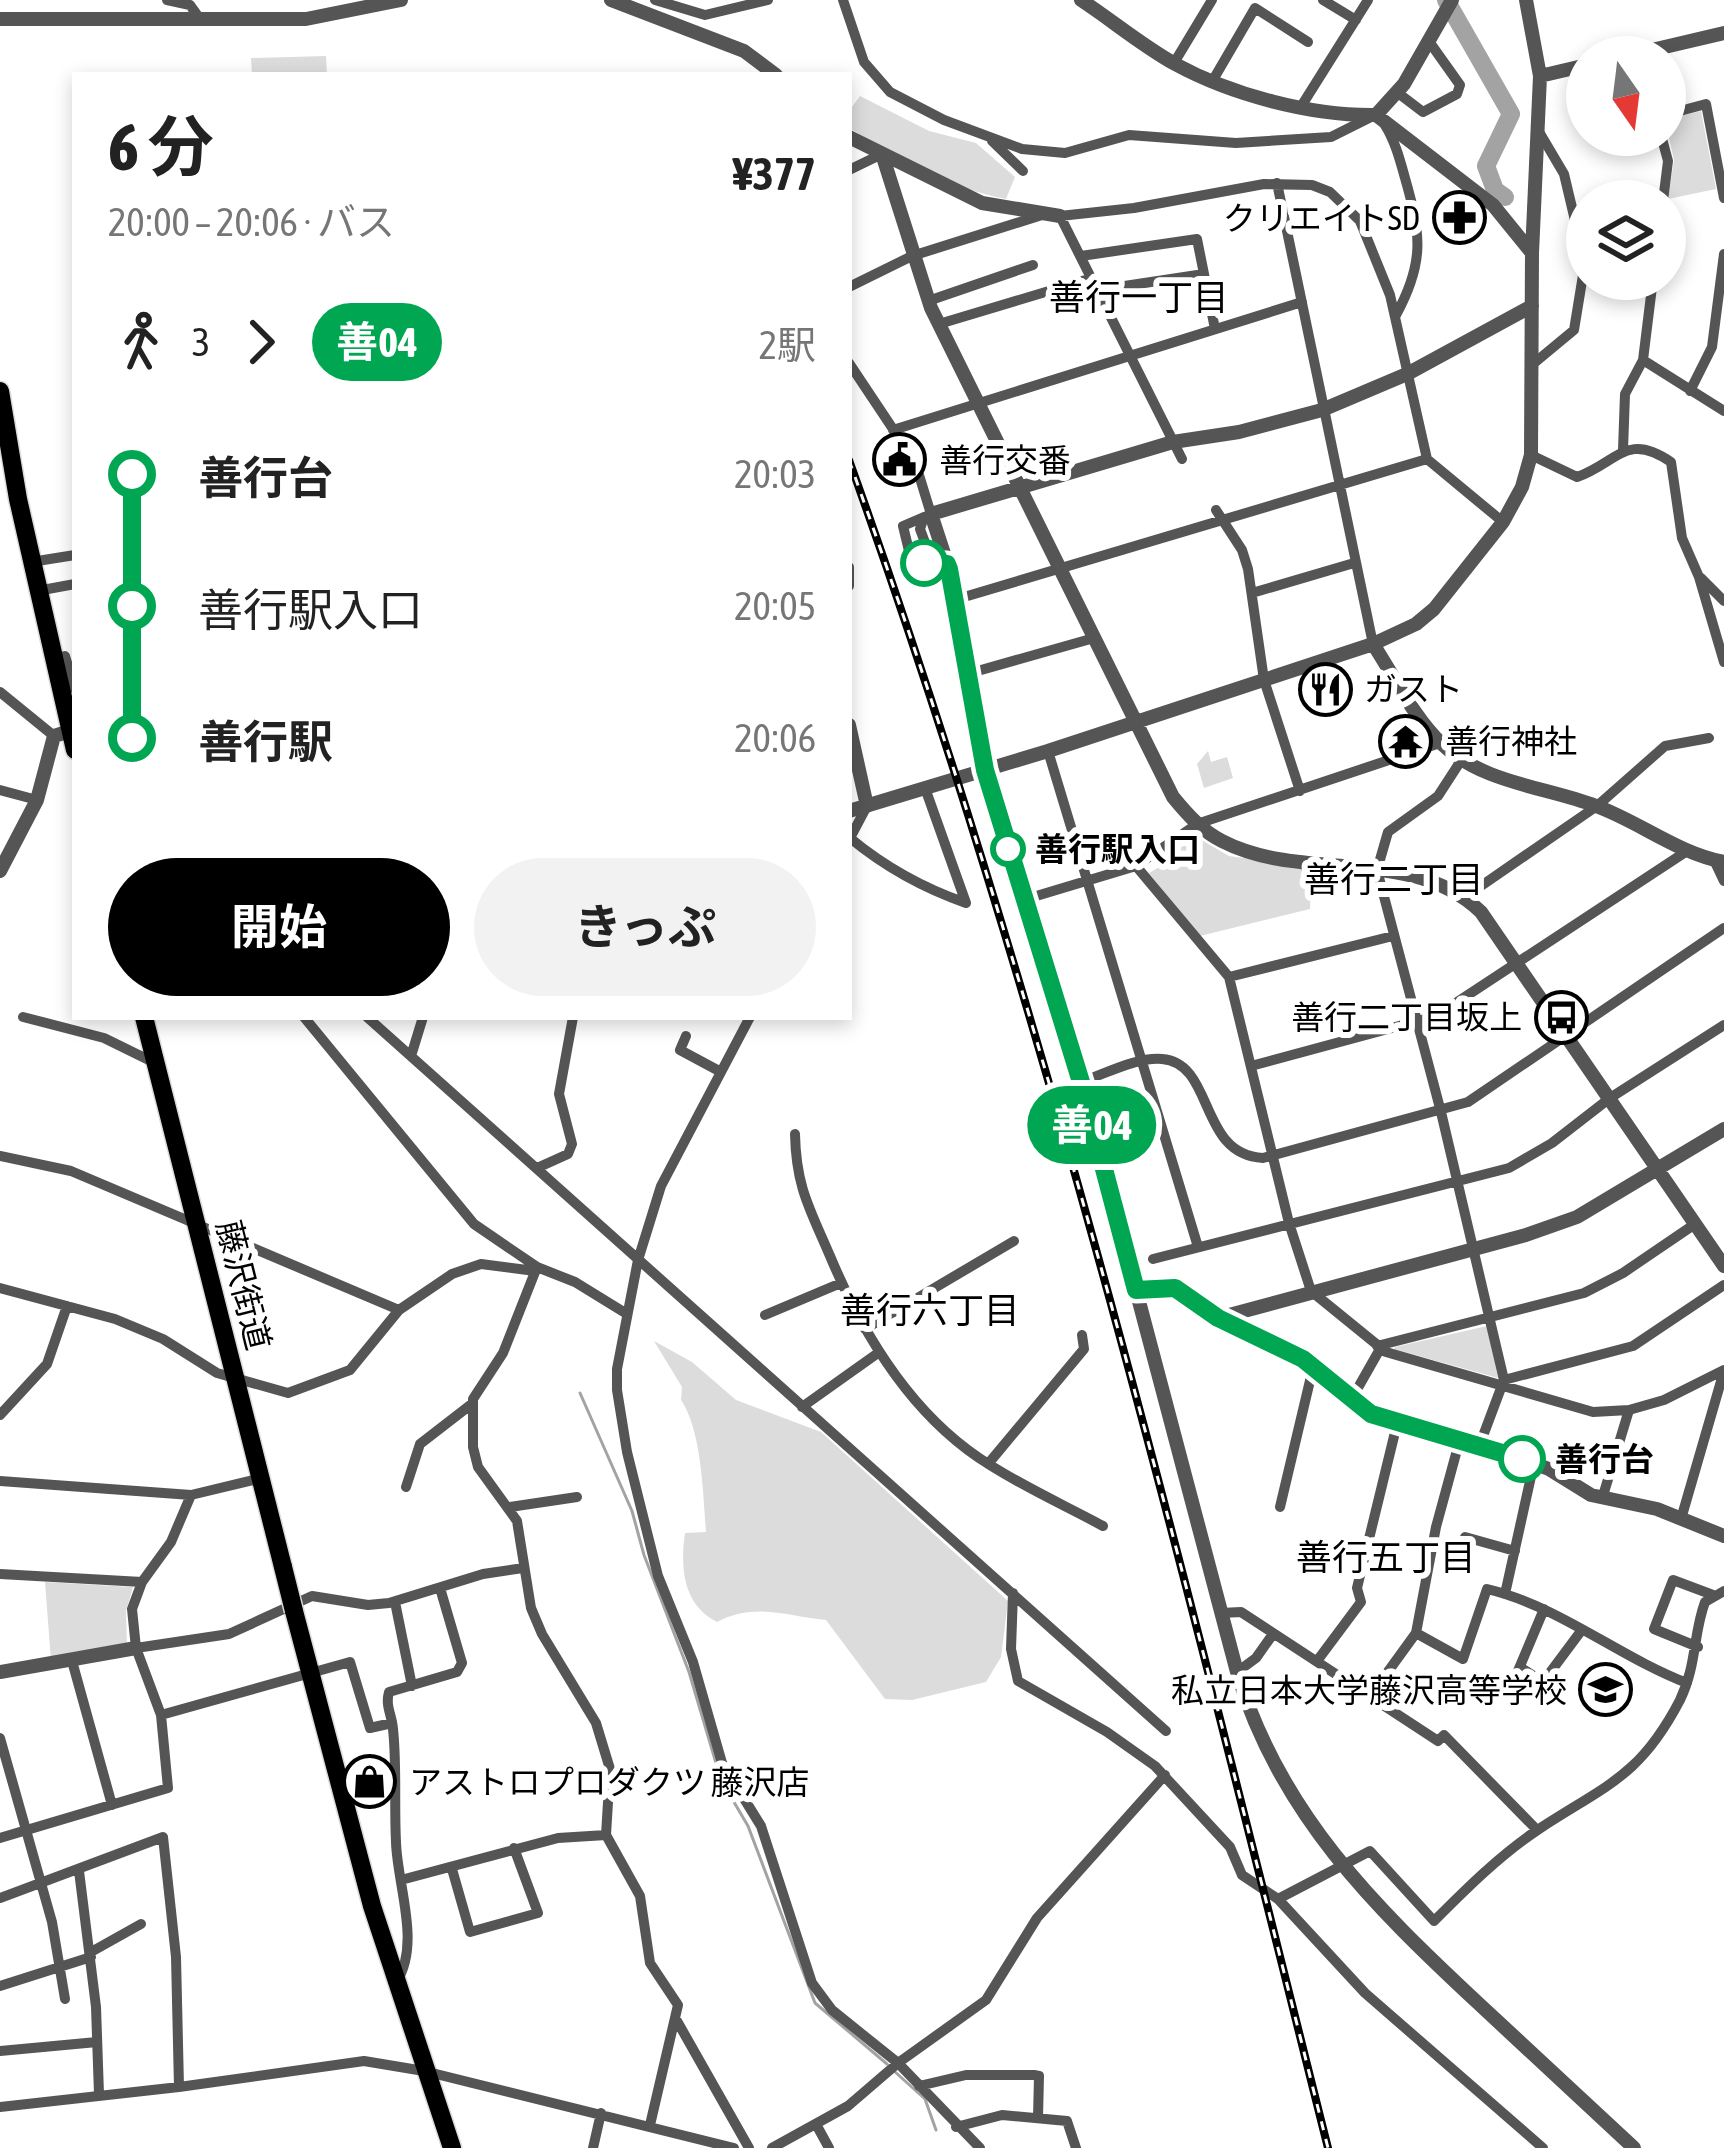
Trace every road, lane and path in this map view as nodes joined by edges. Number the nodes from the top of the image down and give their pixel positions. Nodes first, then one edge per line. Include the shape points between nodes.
1 (167, 0) edge
2 (401, 0) edge
3 (611, 0) edge
4 (655, 0) edge
5 (768, 0) edge
6 (843, 0) edge
7 (1081, 0) edge
8 (1212, 0) edge
9 (1323, 0) edge
10 (1368, 0) edge
11 (1526, 0) edge
12 (1449, 4) edge
13 (1101, 6) edge
14 (0, 19) edge
15 (200, 19) junction
16 (1356, 20) junction
17 (1724, 33) edge
18 (1428, 40) junction
19 (1308, 42) dead end
20 (1686, 43) edge
21 (1174, 63) junction
22 (1566, 70) edge
23 (771, 72) edge
24 (1540, 76) junction
25 (1213, 80) junction
26 (1398, 93) junction
27 (1302, 105) junction
28 (1686, 109) edge
29 (1378, 117) junction
30 (1538, 130) junction
31 (990, 138) junction
32 (852, 139) edge
33 (882, 154) junction
34 (852, 169) edge
35 (1023, 171) dead end
36 (1277, 183) junction
37 (1724, 198) edge
38 (1054, 214) junction
39 (1532, 254) junction
40 (1724, 254) edge
41 (912, 256) junction
42 (1081, 256) junction
43 (1033, 265) dead end
44 (1204, 274) junction
45 (1095, 284) junction
46 (852, 285) edge
47 (1650, 300) edge
48 (928, 301) junction
49 (1302, 302) junction
50 (1532, 306) junction
51 (1396, 315) junction
52 (939, 324) junction
53 (1215, 329) junction
54 (1129, 356) junction
55 (1643, 359) junction
56 (1533, 364) junction
57 (852, 368) edge
58 (1407, 374) junction
59 (0, 391) edge
60 (1690, 392) junction
61 (980, 401) junction
62 (1322, 410) junction
63 (1724, 411) edge
64 (893, 430) junction
65 (1173, 442) junction
66 (1623, 450) junction
67 (1531, 455) junction
68 (1183, 459) dead end
69 (1427, 459) junction
70 (1336, 484) junction
71 (1020, 489) junction
72 (928, 515) junction
73 (1219, 515) junction
74 (1503, 522) junction
75 (72, 555) edge
76 (31, 562) junction
77 (1354, 563) junction
78 (940, 564) junction
79 (1060, 567) junction
80 (1699, 577) junction
81 (72, 585) edge
82 (38, 591) junction
83 (1252, 592) junction
84 (954, 600) junction
85 (1724, 601) edge
86 (1094, 638) junction
87 (1373, 644) junction
88 (64, 654) edge
89 (1724, 662) edge
90 (967, 674) junction
91 (1264, 680) junction
92 (0, 692) edge
93 (1134, 723) junction
94 (852, 738) edge
95 (1709, 738) dead end
96 (66, 739) edge
97 (1441, 743) junction
98 (1048, 752) junction
99 (1462, 759) junction
100 (985, 770) junction
101 (925, 788) junction
102 (0, 790) edge
103 (1300, 791) junction
104 (37, 800) junction
105 (867, 806) junction
106 (1597, 806) junction
107 (852, 810) edge
108 (1197, 824) junction
109 (852, 835) edge
110 (852, 841) edge
111 (1687, 851) junction
112 (4, 852) edge
113 (1719, 861) edge
114 (1136, 866) junction
115 (1377, 870) junction
116 (0, 871) edge
117 (1090, 880) junction
118 (1724, 881) edge
119 (1465, 896) junction
120 (1023, 900) junction
121 (1724, 928) edge
122 (1393, 936) junction
123 (1518, 964) junction
124 (1229, 977) junction
125 (22, 1017) dead end
126 (145, 1020) edge
127 (306, 1020) edge
128 (371, 1020) edge
129 (422, 1020) edge
130 (572, 1020) edge
131 (747, 1020) edge
132 (1416, 1024) junction
133 (1724, 1024) edge
134 (1565, 1033) junction
135 (686, 1036) dead end
136 (412, 1056) junction
137 (1144, 1061) junction
138 (156, 1063) junction
139 (1251, 1066) junction
140 (721, 1072) junction
141 (1081, 1082) junction
142 (1610, 1098) junction
143 (1441, 1112) junction
144 (1724, 1129) edge
145 (795, 1134) dead end
146 (0, 1156) edge
147 (1273, 1156) junction
148 (537, 1168) junction
149 (1657, 1169) junction
150 (1458, 1184) junction
151 (1289, 1223) junction
152 (198, 1224) junction
153 (1695, 1225) junction
154 (1014, 1241) dead end
155 (1198, 1247) junction
156 (1473, 1250) junction
157 (1722, 1257) edge
158 (1154, 1258) dead end
159 (638, 1260) junction
160 (536, 1269) junction
161 (841, 1283) junction
162 (1724, 1285) edge
163 (0, 1288) edge
164 (1136, 1290) junction
165 (1311, 1292) junction
166 (67, 1306) junction
167 (399, 1310) junction
168 (627, 1314) junction
169 (765, 1315) dead end
170 (1218, 1318) junction
171 (1491, 1319) junction
172 (865, 1329) junction
173 (1082, 1335) dead end
174 (1378, 1347) junction
175 (878, 1353) junction
176 (1313, 1368) junction
177 (1724, 1370) edge
178 (236, 1379) junction
179 (1503, 1383) junction
180 (1351, 1400) junction
181 (473, 1403) junction
182 (802, 1407) junction
183 (1629, 1410) junction
184 (0, 1415) edge
185 (1397, 1424) junction
186 (1460, 1439) junction
187 (1480, 1444) junction
188 (1534, 1463) junction
189 (988, 1464) junction
190 (262, 1478) junction
191 (0, 1480) edge
192 (406, 1487) dead end
193 (191, 1495) junction
194 (578, 1497) dead end
195 (1602, 1499) junction
196 (510, 1507) junction
197 (1280, 1507) dead end
198 (1681, 1519) junction
199 (1103, 1526) dead end
200 (1724, 1536) edge
201 (1465, 1537) dead end
202 (1516, 1551) junction
203 (523, 1568) junction
204 (0, 1574) edge
205 (142, 1582) junction
206 (440, 1588) junction
207 (1012, 1593) junction
208 (1719, 1593) edge
209 (1505, 1594) junction
210 (394, 1602) junction
211 (1544, 1609) junction
212 (1221, 1613) junction
213 (1581, 1630) junction
214 (1416, 1633) junction
215 (1274, 1634) junction
216 (1698, 1647) junction
217 (136, 1648) junction
218 (72, 1660) junction
219 (1317, 1661) junction
220 (0, 1672) edge
221 (311, 1672) junction
222 (1237, 1672) junction
223 (1687, 1683) junction
224 (412, 1686) junction
225 (1371, 1695) junction
226 (161, 1715) junction
227 (392, 1723) junction
228 (1166, 1731) dead end
229 (0, 1738) edge
230 (1165, 1775) junction
231 (5, 1777) edge
232 (112, 1805) junction
233 (26, 1830) junction
234 (1538, 1830) junction
235 (606, 1835) junction
236 (0, 1838) edge
237 (514, 1848) junction
238 (1342, 1868) junction
239 (452, 1869) junction
240 (79, 1871) junction
241 (400, 1880) junction
242 (43, 1885) junction
243 (0, 1898) edge
244 (1277, 1899) junction
245 (141, 1924) dead end
246 (91, 1954) junction
247 (58, 1965) junction
248 (395, 1984) junction
249 (0, 1986) edge
250 (64, 1999) dead end
251 (677, 2021) junction
252 (97, 2042) junction
253 (0, 2051) edge
254 (898, 2063) junction
255 (424, 2072) junction
256 (919, 2086) junction
257 (179, 2087) junction
258 (99, 2094) junction
259 (0, 2107) edge
260 (601, 2114) junction
261 (1038, 2118) junction
262 (650, 2125) junction
263 (817, 2126) junction
264 (956, 2127) junction
265 (452, 2148) edge
266 (593, 2148) edge
267 (734, 2148) edge
268 (749, 2148) edge
269 (772, 2148) edge
270 (829, 2148) edge
271 (980, 2148) edge
272 (1076, 2148) edge
273 (1543, 2148) edge
274 (1634, 2148) edge

1 - 15 street via 190,5
2 - 15 street via 318,18
3 - 23 street via 744,51
4 - 5 street via 705,15
6 - 31 street via 874,79
7 - 13 street
8 - 21 street
9 - 16 street
10 - 16 street
11 - 24 street
12 - 18 street
13 - 21 street via 1124,33
14 - 15 street
16 - 27 street
17 - 20 street
18 - 26 street
18 - 26 street via 1460,85 1457,94 1423,112
19 - 25 street via 1255,8
21 - 25 street
22 - 24 street
24 - 30 street
25 - 27 street
26 - 29 street
27 - 29 street
28 - 37 street via 1706,104
29 - 31 street via 1331,137 1236,143 1129,135 1065,153
29 - 39 street via 1493,205
29 - 51 street via 1394,139 1420,248
30 - 39 street
30 - 56 street via 1564,174 1583,275 1574,330
31 - 35 street
32 - 33 street
33 - 34 street
33 - 38 street via 982,203
33 - 41 street
36 - 38 street
36 - 49 street
36 - 51 street via 1312,184 1346,205 1372,245
38 - 41 street
38 - 42 street
39 - 50 street
40 - 60 street via 1712,347
41 - 46 street
41 - 48 street
42 - 44 street via 1197,239
42 - 45 street
43 - 48 street
44 - 45 street
44 - 53 street
45 - 52 street
45 - 54 street
47 - 55 street
48 - 52 street
49 - 53 street
49 - 62 street
50 - 56 street
50 - 58 street
51 - 58 street
52 - 61 street
53 - 54 street
54 - 61 street
54 - 65 street
55 - 60 street
55 - 66 street via 1625,394
56 - 67 street
57 - 64 street
58 - 62 street
58 - 69 street
59 - 76 highway
60 - 63 street
61 - 64 street
61 - 71 street
62 - 65 street
62 - 70 street
64 - 72 street via 915,462
65 - 68 street
65 - 71 street
66 - 67 street via 1576,477
66 - 80 street via 1652,450 1671,462 1682,538
67 - 74 street
69 - 70 street
69 - 74 street
70 - 73 street
70 - 77 street
71 - 72 street
71 - 79 street
72 - 78 street
72 - 78 street via 910,520 903,533 914,561
73 - 79 street
73 - 83 street via 1242,550
74 - 87 street via 1434,609
75 - 76 street
76 - 82 highway
77 - 83 street
77 - 87 street
78 - 84 street
79 - 84 street
79 - 86 street
80 - 85 street
80 - 89 street
81 - 82 street
82 - 88 highway
83 - 91 street
84 - 90 street
86 - 90 street
86 - 93 street
87 - 91 street
87 - 97 street
88 - 96 highway
90 - 100 street
91 - 93 street
91 - 103 street
92 - 96 street
93 - 98 street
93 - 108 street via 1173,797
94 - 105 street
95 - 106 street via 1665,746
96 - 104 street
97 - 99 street
97 - 103 street
98 - 100 street
98 - 117 street
99 - 106 street
99 - 115 street via 1438,796 1388,832
100 - 101 street
100 - 120 street
101 - 105 street
101 - 110 street via 966,903 927,889
102 - 104 street
103 - 108 street
104 - 112 street
105 - 107 street
105 - 109 street
106 - 111 street
106 - 119 street
108 - 114 street
108 - 115 street via 1246,852
111 - 113 street
111 - 123 street
112 - 116 street
113 - 118 street
114 - 117 street
114 - 124 street
115 - 119 street
115 - 122 street
117 - 120 street
117 - 137 street
119 - 123 street
120 - 141 street
121 - 134 street
122 - 124 street
122 - 132 street
123 - 132 street
123 - 134 street
124 - 139 street
125 - 138 street via 104,1038
126 - 138 highway, 藤沢街道
127 - 160 street via 466,1215
128 - 136 street
129 - 136 street
130 - 148 street via 559,1094 572,1144
131 - 140 street
132 - 139 street
132 - 143 street
133 - 142 street
134 - 142 street
134 - 143 street via 1490,1089
135 - 140 street via 680,1051
136 - 148 street
137 - 141 street
137 - 147 street via 1163,1059 1192,1076 1215,1128 1237,1150
137 - 155 street
138 - 152 highway, 藤沢街道
139 - 147 street
140 - 159 street via 661,1186
141 - 164 street
142 - 149 street
142 - 150 street via 1531,1157
143 - 147 street
143 - 150 street
144 - 149 street
145 - 161 street via 796,1176
146 - 152 street via 71,1171
147 - 151 street
148 - 159 street
149 - 153 street
149 - 156 street via 1577,1216
150 - 151 street
150 - 156 street
151 - 155 street
151 - 165 street
152 - 167 street
152 - 178 highway, 藤沢街道
153 - 157 street
153 - 171 street via 1604,1284
154 - 172 street
155 - 158 street
156 - 165 street
156 - 171 street
159 - 168 street
159 - 182 street
160 - 167 street via 469,1267
160 - 168 street
160 - 181 street
161 - 169 street
161 - 172 street
162 - 179 street via 1633,1346
163 - 166 street
164 - 170 street via 1175,1288
164 - 212 street
165 - 170 street
165 - 174 street
166 - 178 street via 148,1333
166 - 184 street via 47,1364
167 - 178 street via 341,1376 288,1393
168 - 254 street via 616,1390 627,1452 658,1576 722,1763 761,1826 812,1983
170 - 176 street
171 - 174 street
171 - 179 street
172 - 175 street
173 - 189 street via 1084,1349
174 - 179 street
174 - 180 street
175 - 182 street
175 - 189 street via 917,1403
176 - 180 street
176 - 197 street
177 - 183 street
177 - 198 street
178 - 190 highway, 藤沢街道
179 - 183 street via 1593,1412
179 - 187 street
180 - 185 street
181 - 192 street via 420,1444
181 - 196 street via 478,1467
182 - 207 street
183 - 195 street
185 - 186 street
185 - 219 street via 1361,1602
186 - 187 street
186 - 214 street
187 - 188 street
188 - 195 street
188 - 202 street
189 - 199 street
190 - 193 street
190 - 221 highway, 藤沢街道, bridge
191 - 193 street
193 - 205 street
194 - 196 street
195 - 198 street
196 - 203 street
198 - 200 street
201 - 202 street
202 - 209 street
203 - 206 street
203 - 235 street via 542,1634 596,1723 610,1769
204 - 205 street
205 - 217 street via 132,1609
206 - 210 street
206 - 224 street via 462,1663 457,1672
207 - 228 street
207 - 230 street via 1018,1681
208 - 216 street via 1702,1610
208 - 216 street via 1673,1580 1654,1629
209 - 211 street
209 - 214 street via 1487,1589 1463,1659
210 - 217 street via 312,1596 229,1634
210 - 224 street
211 - 213 street
211 - 213 street via 1517,1672 1543,1682
212 - 215 street via 1241,1612
212 - 222 street
213 - 223 street
214 - 225 street
215 - 219 street
215 - 222 street
216 - 223 street
217 - 218 street
217 - 226 street
218 - 220 street
218 - 232 street
219 - 225 street
221 - 226 street
221 - 227 street via 350,1662 370,1728
221 - 248 highway
222 - 238 street via 1268,1752
223 - 234 street via 1633,1768
224 - 227 street via 389,1692
225 - 234 street via 1438,1741 1444,1735
226 - 232 street via 168,1788
227 - 241 street
229 - 231 street
230 - 244 street via 1230,1846 1242,1875
230 - 254 street via 1037,1918 994,1991
231 - 233 street
232 - 233 street
233 - 236 street
233 - 242 street
234 - 238 street via 1435,1921 1370,1851
235 - 237 street
235 - 251 street via 640,1896 646,1949 678,2006
237 - 239 street
237 - 239 street via 538,1913 470,1932
238 - 244 street
238 - 274 street
239 - 241 street
240 - 242 street
240 - 246 street
240 - 257 street via 163,1837 166,1843
241 - 248 street via 406,1946
242 - 243 street
242 - 247 street
244 - 273 street via 1366,1993
245 - 246 street
246 - 247 street
246 - 252 street
247 - 249 street
247 - 250 street
248 - 255 highway
251 - 262 street
251 - 268 street
252 - 253 street
252 - 258 street
254 - 256 street
254 - 263 street
255 - 257 street via 364,2061
255 - 260 street
255 - 265 highway
256 - 261 street via 966,2075 1034,2074
256 - 264 street
257 - 258 street
258 - 259 street
260 - 262 street
260 - 266 street
261 - 264 street via 1002,2115
261 - 272 street via 1067,2121
262 - 267 street
263 - 269 street
263 - 270 street
264 - 271 street

